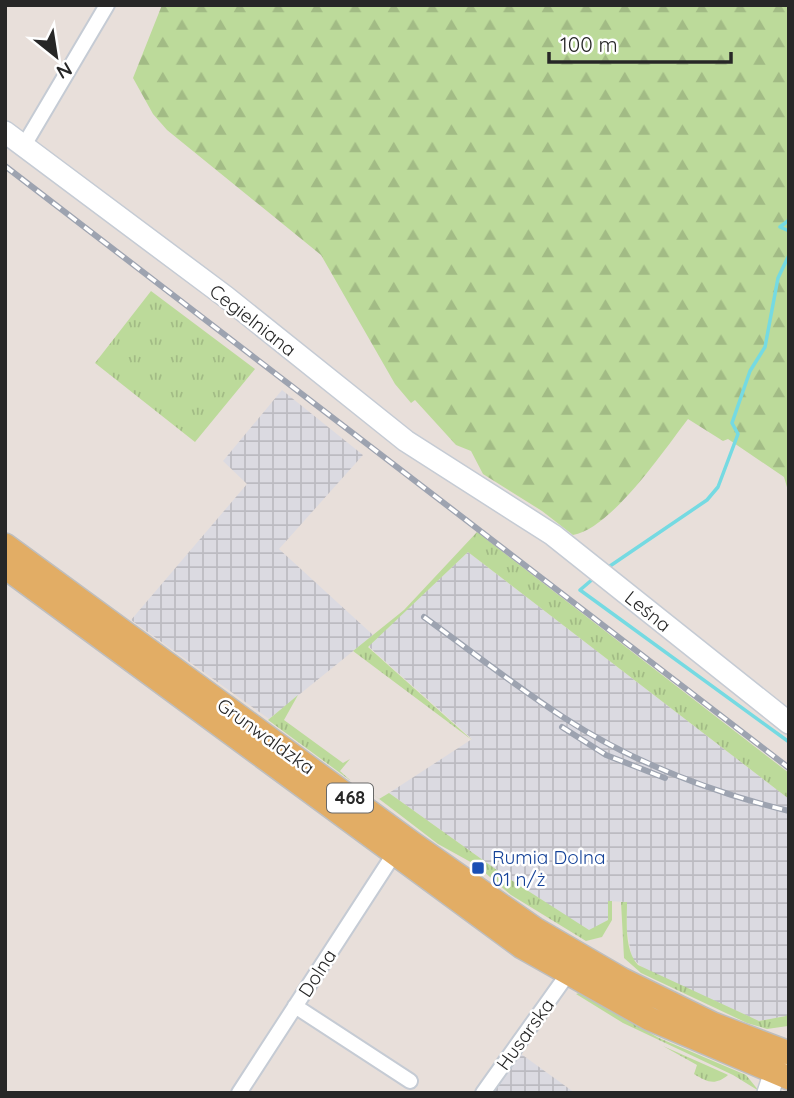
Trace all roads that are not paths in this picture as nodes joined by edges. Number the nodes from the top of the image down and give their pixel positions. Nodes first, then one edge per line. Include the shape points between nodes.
1 (107, 5) edge
2 (5, 132) edge
3 (23, 147) junction
4 (505, 502) joint
5 (5, 545) edge
6 (5, 568) edge
7 (789, 723) edge
8 (394, 854) junction
9 (567, 975) junction
10 (295, 1006) junction
11 (780, 1069) edge
12 (410, 1081) dead end
13 (239, 1093) edge
14 (483, 1093) edge

1 - 3 street
2 - 3 street, Cegielniana
3 - 4 street, Cegielniana via 215,289 406,440
4 - 7 street, Leśna
5 - 11 main road, Grunwaldzka / 468 via 524,922 621,979 713,1024
6 - 8 main road, Grunwaldzka / 468
8 - 9 main road, Grunwaldzka / 468
8 - 10 street, Dolna
9 - 11 main road, Grunwaldzka / 468 via 710,1047
9 - 14 street, Husarska
10 - 12 street
10 - 13 street, Dolna

